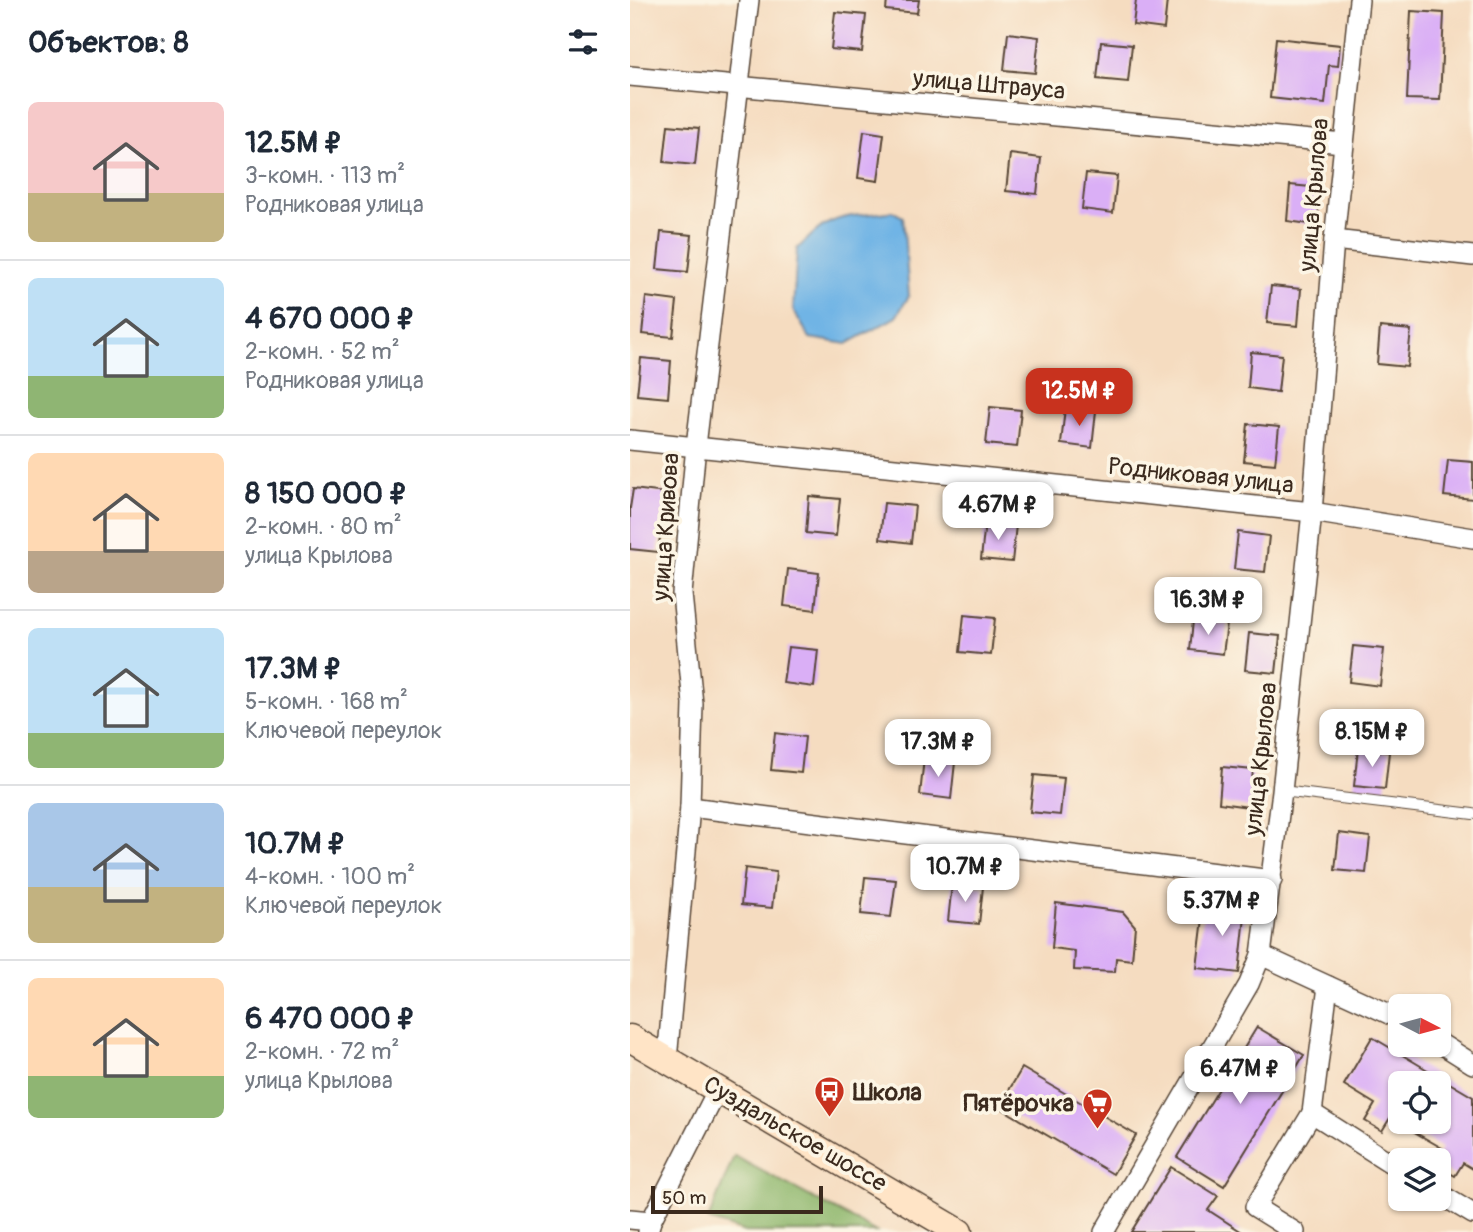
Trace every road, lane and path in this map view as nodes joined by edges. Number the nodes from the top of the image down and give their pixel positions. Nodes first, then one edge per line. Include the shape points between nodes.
1 (749, 0) edge
2 (1359, 0) edge
3 (630, 76) edge
4 (740, 86) junction
5 (1343, 143) junction
6 (1334, 240) junction
7 (1473, 256) edge
8 (630, 440) edge
9 (696, 446) junction
10 (1312, 512) junction
11 (1473, 538) edge
12 (1282, 791) junction
13 (690, 807) junction
14 (1473, 814) edge
15 (1272, 880) junction
16 (1261, 955) junction
17 (1328, 986) junction
18 (1388, 1014) edge
19 (630, 1038) edge
20 (1451, 1050) edge
21 (667, 1060) junction
22 (1473, 1064) edge
23 (718, 1089) junction
24 (1312, 1113) junction
25 (1388, 1160) edge
26 (1451, 1201) edge
27 (1473, 1214) edge
28 (630, 1219) edge
29 (650, 1227) edge
30 (958, 1232) edge
31 (1104, 1232) edge
32 (1295, 1232) edge

1 - 4 street, улица Кривова
2 - 5 street, улица Крылова
3 - 4 street, улица Штрауса
4 - 5 street, улица Штрауса
4 - 9 street, улица Кривова
5 - 6 street, улица Крылова
6 - 7 street
6 - 10 street, улица Крылова
8 - 9 street, Родниковая улица
9 - 10 street, Родниковая улица
9 - 13 street, улица Кривова via 682,594 693,704
10 - 11 street, Родниковая улица
10 - 12 street, улица Крылова
12 - 14 lane
12 - 15 street, улица Крылова
13 - 15 street
13 - 21 street, улица Кривова
15 - 16 street, улица Крылова
16 - 17 street
16 - 31 street, улица Крылова via 1249,984
17 - 18 street
17 - 24 street
19 - 21 main road, Суздальское шоссе
20 - 22 street
21 - 23 main road, Суздальское шоссе
23 - 29 street
23 - 30 main road, Суздальское шоссе
24 - 25 street
24 - 32 street via 1255,1207
26 - 27 street
28 - 29 street

